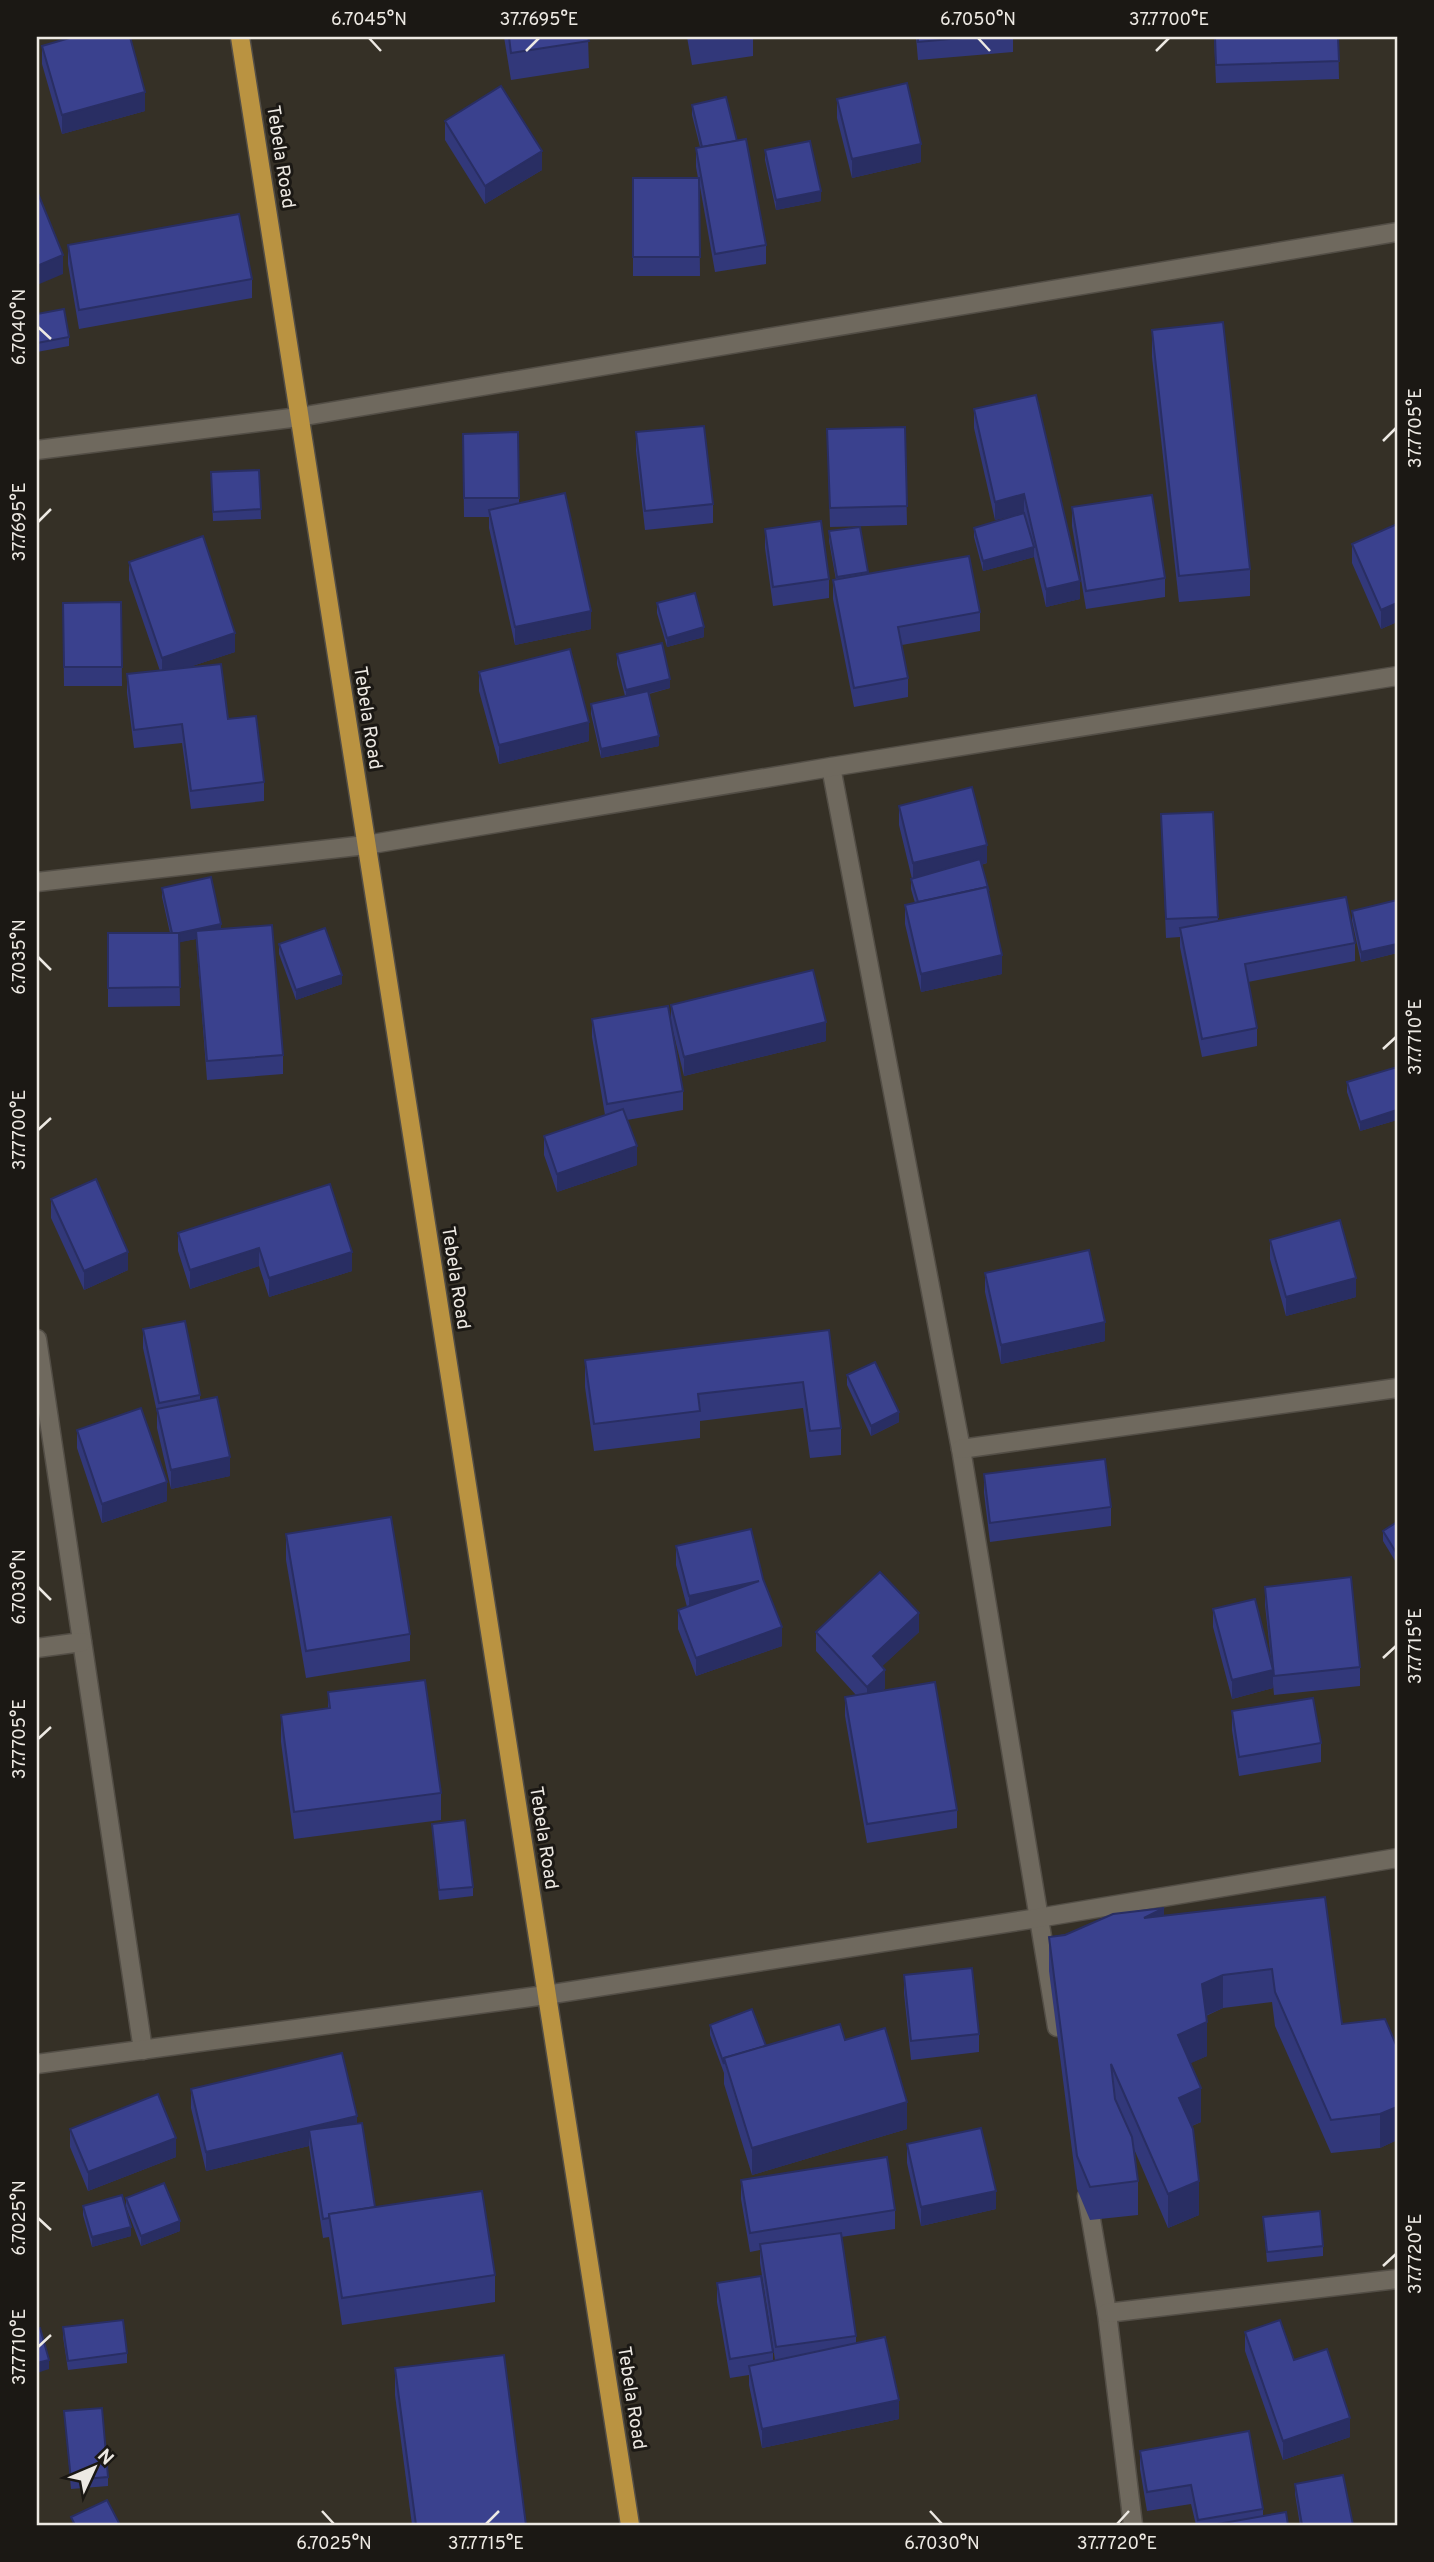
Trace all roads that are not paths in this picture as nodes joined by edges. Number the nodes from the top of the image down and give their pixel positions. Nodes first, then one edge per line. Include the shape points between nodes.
1 (240, 37) edge
2 (1397, 233) edge
3 (299, 417) junction
4 (37, 450) edge
5 (1397, 676) edge
6 (831, 767) junction
7 (366, 845) junction
8 (37, 882) edge
9 (37, 1339) edge
10 (1397, 1388) edge
11 (961, 1449) junction
12 (82, 1642) junction
13 (37, 1648) edge
14 (1397, 1858) edge
15 (1038, 1918) junction
16 (546, 1995) junction
17 (1060, 2040) edge
18 (143, 2050) junction
19 (37, 2064) edge
20 (1083, 2177) edge
21 (1397, 2278) edge
22 (1107, 2314) junction
23 (630, 2525) edge
24 (1133, 2525) edge

1 - 3 main road, Tebela Road
2 - 3 street
3 - 4 street
3 - 7 main road, Tebela Road
5 - 6 street
6 - 7 street
6 - 11 street
7 - 8 street
7 - 16 main road, Tebela Road
9 - 12 street
10 - 11 street
11 - 15 street
12 - 13 street
12 - 18 street
14 - 15 street
15 - 16 street
15 - 17 street
16 - 18 street
16 - 23 main road, Tebela Road
18 - 19 street
20 - 22 street
21 - 22 street
22 - 24 street

